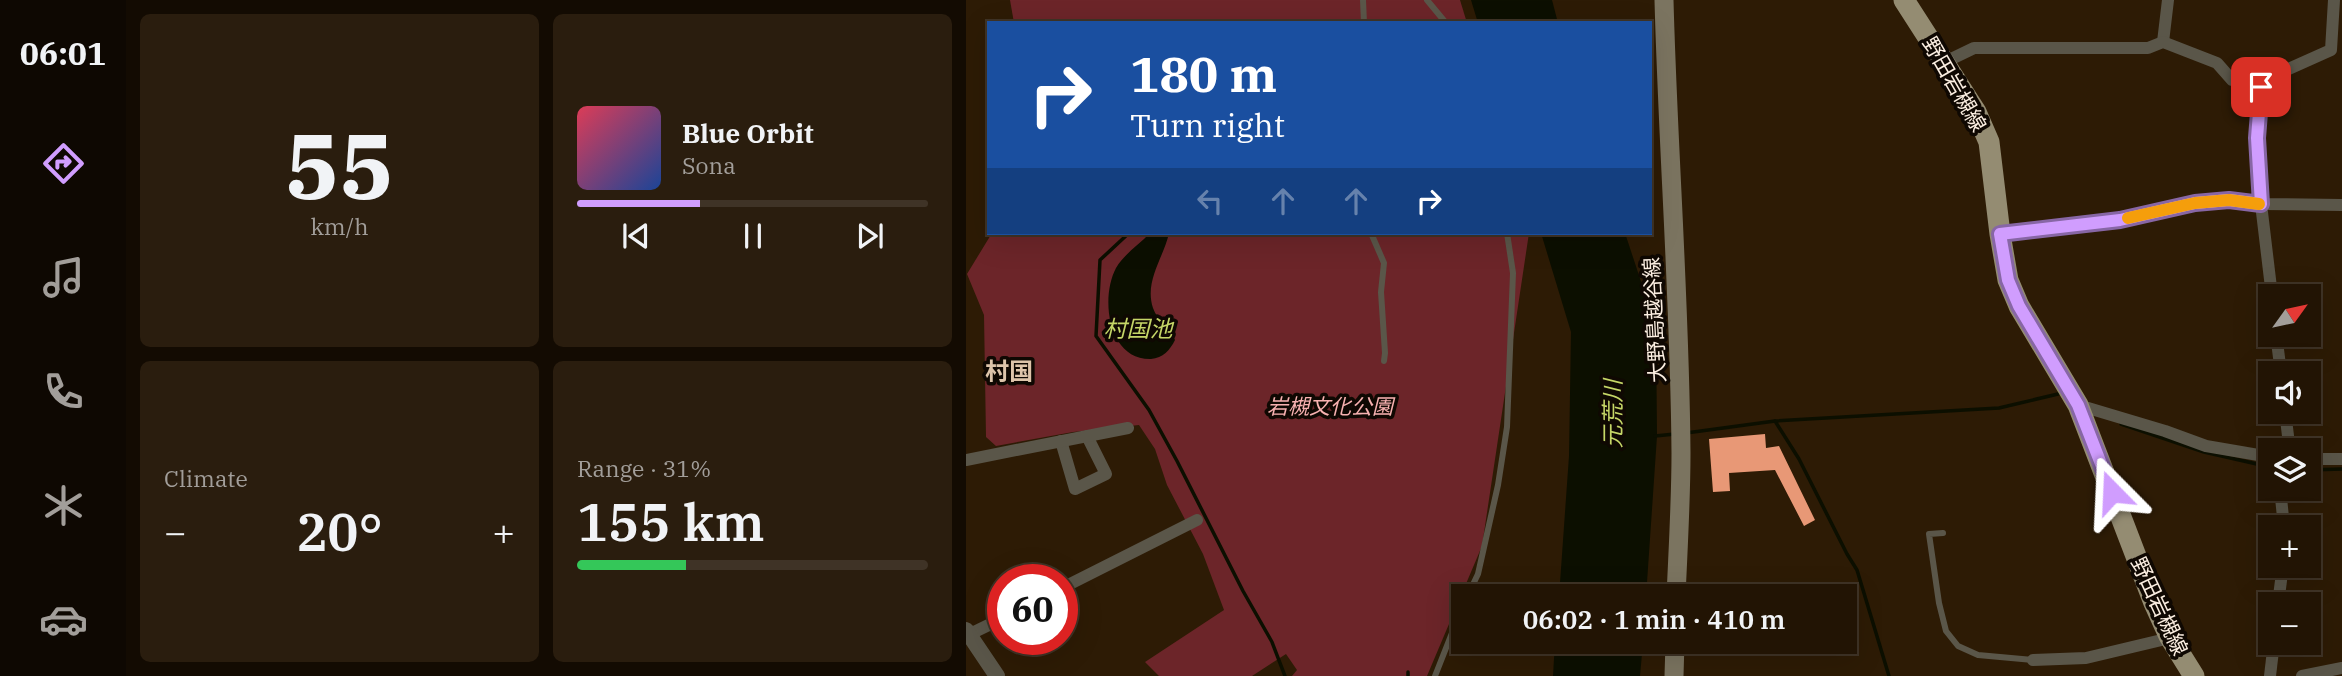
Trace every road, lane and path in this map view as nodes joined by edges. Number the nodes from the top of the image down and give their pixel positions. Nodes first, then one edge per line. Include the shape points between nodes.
1 (1363, 0) edge
2 (1427, 0) edge
3 (1664, 0) edge
4 (1904, 0) edge
5 (2168, 0) edge
6 (2334, 0) edge
7 (1364, 21) edge
8 (1444, 21) edge
9 (2163, 42) junction
10 (1945, 62) junction
11 (2261, 87) junction
12 (2261, 204) junction
13 (2342, 205) edge
14 (2000, 234) junction
15 (1372, 235) edge
16 (1507, 235) edge
17 (2271, 284) edge
18 (1384, 361) dead end
19 (2078, 405) junction
20 (1128, 428) dead end
21 (1087, 436) junction
22 (1060, 441) junction
23 (2258, 455) edge
24 (2321, 459) edge
25 (2342, 459) edge
26 (966, 460) edge
27 (1197, 520) dead end
28 (1943, 533) dead end
29 (1078, 580) edge
30 (1473, 584) edge
31 (1676, 584) edge
32 (987, 625) edge
33 (967, 634) edge
34 (1451, 635) edge
35 (2170, 638) junction
36 (1675, 654) edge
37 (2272, 655) edge
38 (2033, 660) joint
39 (2342, 668) edge
40 (997, 676) edge
41 (1435, 676) edge
42 (1674, 676) edge
43 (2194, 676) edge
44 (2270, 676) edge
45 (2302, 676) edge

1 - 7 lane
2 - 8 lane
3 - 31 main road, 大野島越谷線 via 1680,388
4 - 10 main road, 野田岩槻線
5 - 9 street
6 - 11 street via 2331,50 2276,75
9 - 10 street via 2148,48 1974,48
9 - 11 street via 2217,63 2232,80
10 - 14 main road, 野田岩槻線 via 1989,142
11 - 12 street via 2257,138
12 - 13 street
12 - 14 street via 2229,200 2195,203 2120,220
12 - 17 street
14 - 19 main road, 野田岩槻線 via 2008,280 2019,306
15 - 18 lane via 1384,263
16 - 30 lane via 1513,287 1507,427
19 - 23 street via 2206,446
19 - 35 main road, 野田岩槻線
20 - 21 street
21 - 22 street
21 - 22 street via 1105,474 1075,489
22 - 26 street
24 - 25 street
27 - 29 street
28 - 38 lane via 1929,534 1946,631 1958,646 1978,655
32 - 33 street
33 - 40 street
34 - 41 lane
35 - 38 street via 2086,658
35 - 43 main road, 野田岩槻線
36 - 42 main road
37 - 44 street
39 - 45 street

